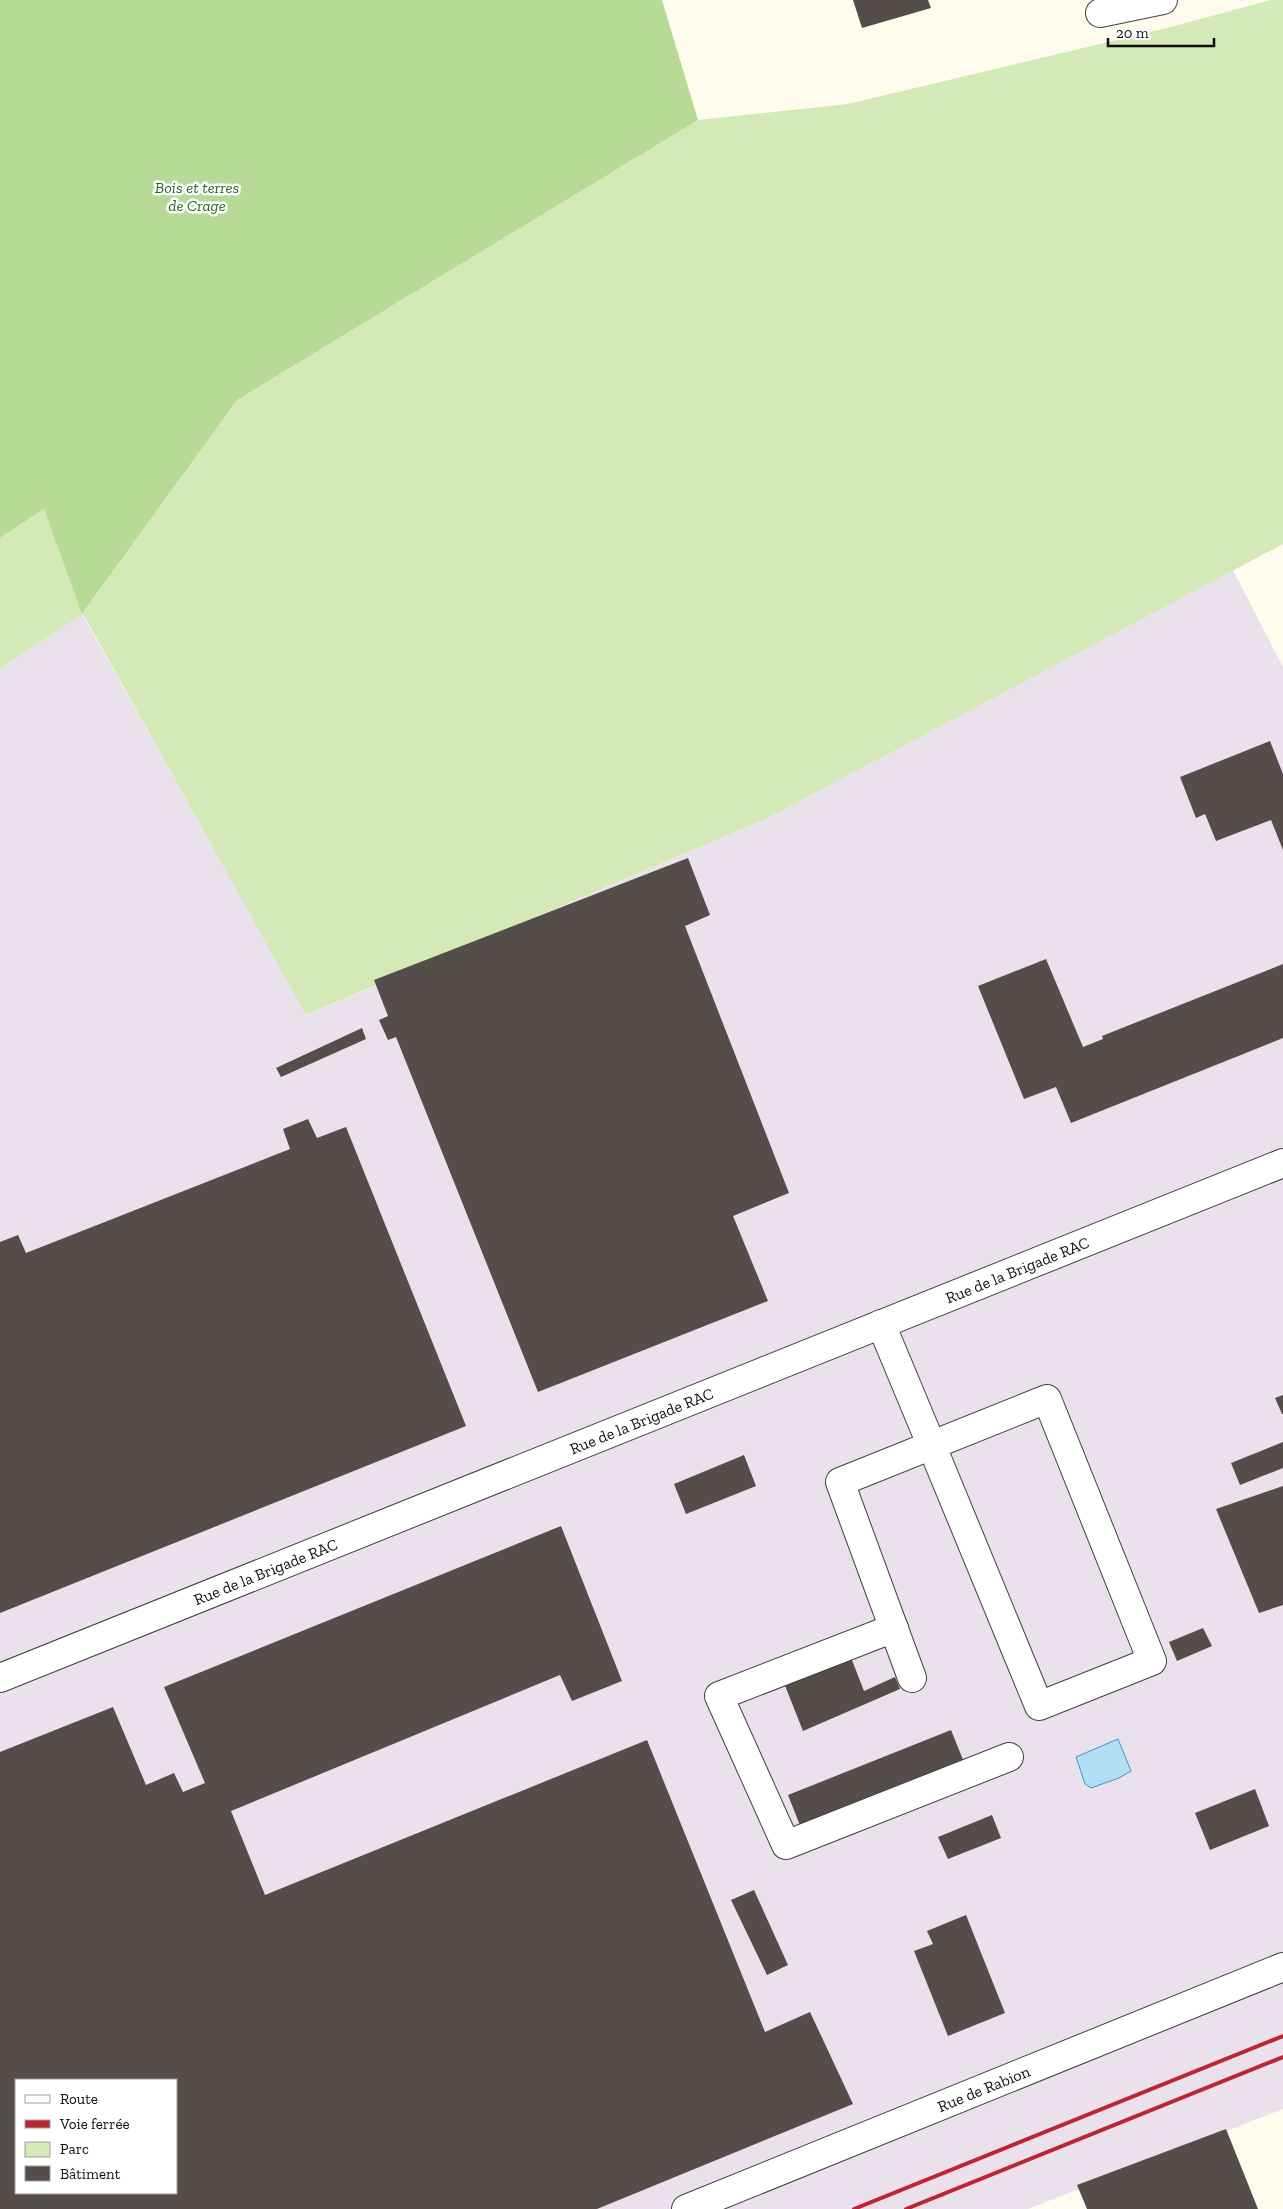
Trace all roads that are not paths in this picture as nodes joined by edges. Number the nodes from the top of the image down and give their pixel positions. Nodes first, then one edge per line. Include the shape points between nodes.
1 (1163, 0) edge
2 (1100, 13) dead end
3 (1283, 1163) edge
4 (881, 1324) junction
5 (931, 1444) junction
6 (894, 1628) junction
7 (0, 1678) edge
8 (912, 1678) dead end
9 (1009, 1757) dead end
10 (1283, 1967) edge
11 (686, 2209) edge

1 - 2 street
3 - 4 street, Rue de la Brigade RAC
4 - 5 street
4 - 7 street, Rue de la Brigade RAC
5 - 5 street via 1047,1399 1152,1662 1039,1706
5 - 6 street via 840,1482
6 - 8 street
6 - 9 street via 719,1696 786,1845
10 - 11 street, Rue de Rabion

